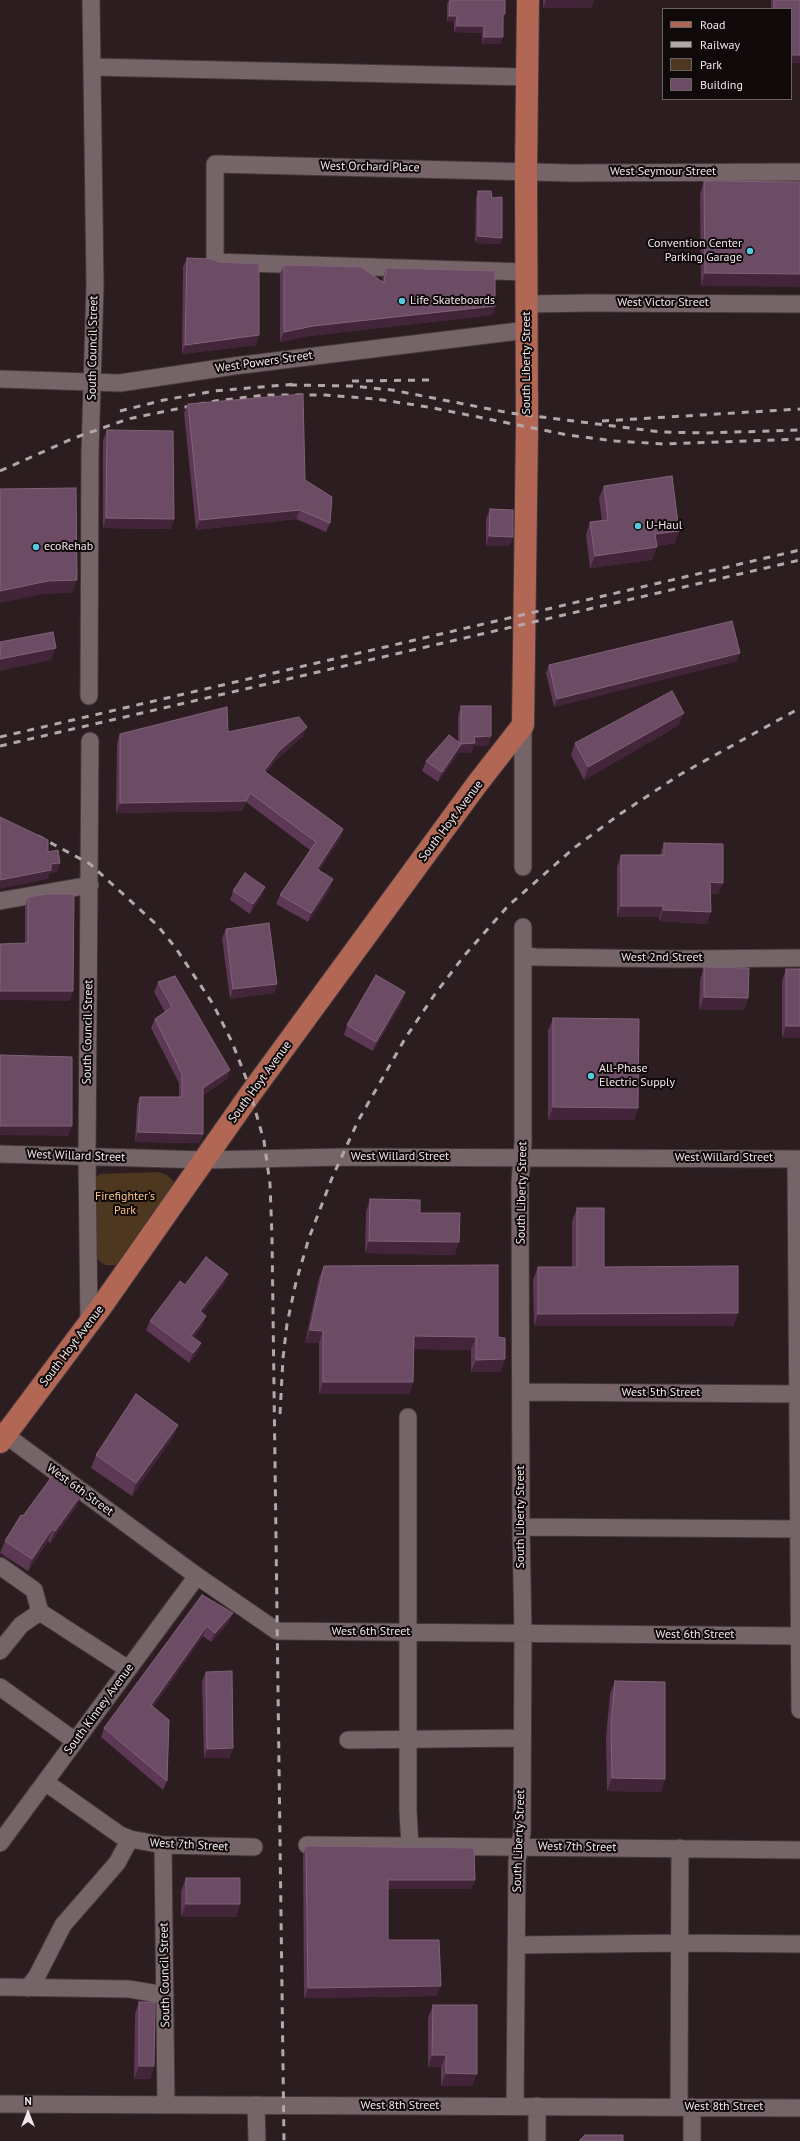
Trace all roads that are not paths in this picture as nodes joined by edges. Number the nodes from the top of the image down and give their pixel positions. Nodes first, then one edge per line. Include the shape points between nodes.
1 (91, 0) edge
2 (528, 0) edge
3 (92, 67) junction
4 (526, 77) junction
5 (526, 171) junction
6 (800, 172) edge
7 (526, 272) junction
8 (527, 304) junction
9 (800, 304) edge
10 (527, 330) junction
11 (0, 379) edge
12 (92, 382) junction
13 (89, 696) dead end
14 (523, 725) junction
15 (90, 741) dead end
16 (523, 867) dead end
17 (90, 885) junction
18 (0, 901) edge
19 (523, 927) dead end
20 (523, 955) junction
21 (800, 958) edge
22 (0, 1154) edge
23 (87, 1157) junction
24 (522, 1157) junction
25 (798, 1159) edge
26 (205, 1160) junction
27 (798, 1277) edge
28 (89, 1323) junction
29 (521, 1392) junction
30 (799, 1394) edge
31 (408, 1417) dead end
32 (2, 1436) edge
33 (521, 1527) junction
34 (799, 1529) edge
35 (0, 1566) edge
36 (197, 1576) junction
37 (40, 1612) junction
38 (409, 1633) junction
39 (523, 1634) junction
40 (800, 1636) edge
41 (0, 1651) edge
42 (128, 1669) junction
43 (0, 1687) edge
44 (800, 1710) edge
45 (522, 1738) junction
46 (348, 1740) dead end
47 (408, 1740) junction
48 (75, 1741) junction
49 (45, 1782) junction
50 (130, 1839) junction
51 (0, 1843) edge
52 (307, 1845) edge
53 (163, 1846) junction
54 (410, 1846) junction
55 (519, 1846) junction
56 (254, 1847) dead end
57 (680, 1848) junction
58 (800, 1850) edge
59 (680, 1943) junction
60 (800, 1944) edge
61 (516, 1945) junction
62 (0, 1987) edge
63 (28, 1988) junction
64 (165, 1995) junction
65 (0, 2104) edge
66 (166, 2105) junction
67 (256, 2106) junction
68 (516, 2106) junction
69 (537, 2106) junction
70 (685, 2107) junction
71 (800, 2108) edge
72 (257, 2141) edge
73 (537, 2141) edge
74 (692, 2141) edge

1 - 3 street, South Council Street
2 - 4 main road, South Liberty Street
3 - 4 street
3 - 12 street, South Council Street
4 - 5 main road, South Liberty Street
5 - 6 street, West Seymour Street
5 - 7 main road, South Liberty Street
5 - 7 street, West Orchard Place via 215,164 215,262
7 - 8 main road, South Liberty Street
8 - 9 street, West Victor Street
8 - 10 main road, South Liberty Street
10 - 12 street, West Powers Street via 234,366 120,383
10 - 14 main road, South Liberty Street
11 - 12 street, West Powers Street
12 - 13 street, South Council Street
14 - 16 street
14 - 26 main road, South Hoyt Avenue via 255,1087
15 - 17 street, South Council Street
17 - 18 street
17 - 23 street, South Council Street
19 - 20 street, South Liberty Street
20 - 21 street, West 2nd Street
20 - 24 street, South Liberty Street
22 - 23 street, West Willard Street
23 - 26 street, West Willard Street
23 - 28 street, South Council Street
24 - 25 street, West Willard Street
24 - 26 street, West Willard Street
24 - 29 street, South Liberty Street
25 - 27 street
26 - 28 main road, South Hoyt Avenue
27 - 30 street
28 - 32 main road, South Hoyt Avenue
29 - 30 street, West 5th Street
29 - 33 street, South Liberty Street
30 - 34 street
31 - 38 street
32 - 36 street, West 6th Street
33 - 34 street
33 - 39 street, South Liberty Street
34 - 40 street
35 - 37 street via 34,1590
36 - 38 street, West 6th Street via 277,1631
36 - 42 street, South Kinney Avenue
37 - 41 street via 21,1625
37 - 42 street
38 - 39 street, West 6th Street
38 - 47 street
39 - 40 street, West 6th Street
39 - 45 street, South Liberty Street
40 - 44 street
42 - 48 street, South Kinney Avenue
43 - 48 street
45 - 47 street
45 - 55 street, South Liberty Street via 522,1833
46 - 47 street
47 - 54 street
48 - 49 street, South Kinney Avenue
49 - 50 street, West 7th Street via 120,1835
49 - 51 street, South Kinney Avenue
50 - 53 street, West 7th Street
50 - 63 street via 117,1863 63,1925 37,1976
52 - 54 street, West 7th Street
53 - 56 street, West 7th Street
53 - 64 street, South Council Street
54 - 55 street, West 7th Street
55 - 57 street, West 7th Street
55 - 61 street, South Liberty Street
57 - 58 street, West 7th Street
57 - 59 street
59 - 60 street
59 - 61 street
59 - 70 street
61 - 68 street, South Liberty Street
62 - 63 street
63 - 64 street via 129,1989
64 - 66 street, South Council Street
65 - 66 street, West 8th Street
66 - 67 street, West 8th Street
67 - 68 street, West 8th Street
67 - 72 street
68 - 69 street, West 8th Street
69 - 70 street, West 8th Street
69 - 73 street
70 - 71 street, West 8th Street
70 - 74 street

